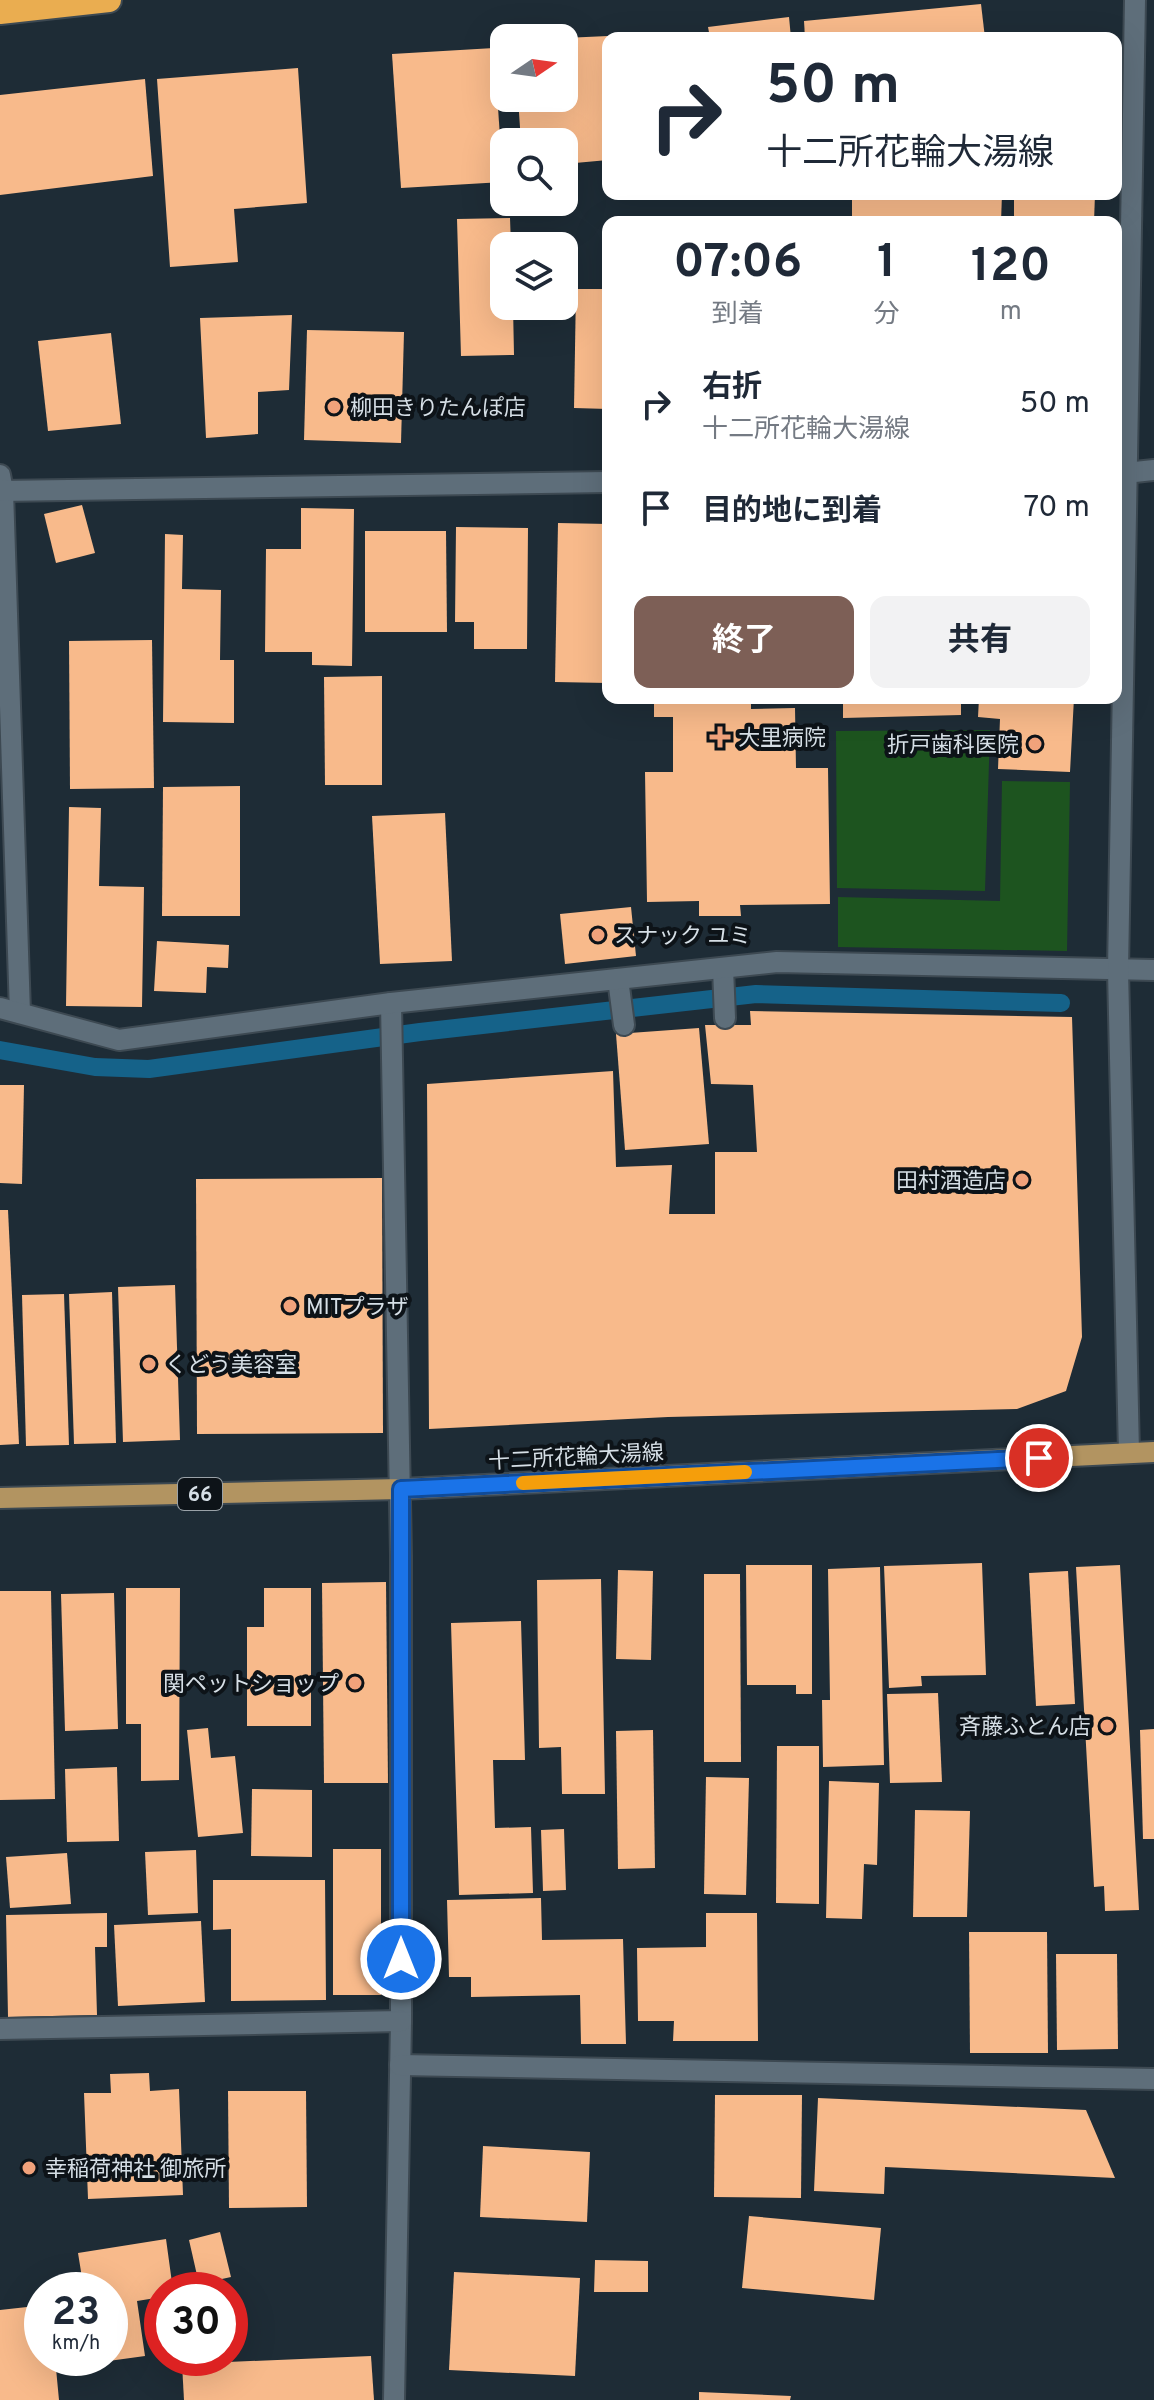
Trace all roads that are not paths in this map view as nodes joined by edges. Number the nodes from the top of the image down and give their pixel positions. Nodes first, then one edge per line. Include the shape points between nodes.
1 (109, 0) edge
2 (1135, 0) edge
3 (0, 12) edge
4 (1122, 440) edge
5 (1154, 470) edge
6 (1122, 474) edge
7 (602, 482) edge
8 (1, 486) edge
9 (1120, 704) edge
10 (723, 968) junction
11 (1118, 970) junction
12 (1154, 970) edge
13 (618, 979) junction
14 (391, 1006) junction
15 (10, 1010) edge
16 (725, 1018) dead end
17 (624, 1025) dead end
18 (1154, 1452) edge
19 (1129, 1453) junction
20 (401, 1489) junction
21 (0, 1498) edge
22 (401, 2021) junction
23 (0, 2029) edge
24 (400, 2065) junction
25 (1154, 2079) edge
26 (394, 2400) edge

1 - 3 highway
2 - 4 street
5 - 6 street
7 - 8 street
8 - 15 street
9 - 11 street
10 - 11 street via 777,962
10 - 13 street
10 - 16 street
11 - 12 street
11 - 19 street
13 - 14 street
13 - 17 street
14 - 15 street via 119,1040
14 - 20 street
18 - 19 main road, 十二所花輪大湯線 / 66
19 - 20 main road, 十二所花輪大湯線 / 66
20 - 21 main road, 十二所花輪大湯線 / 66
20 - 22 street
22 - 23 street
22 - 24 street
24 - 25 street
24 - 26 street

